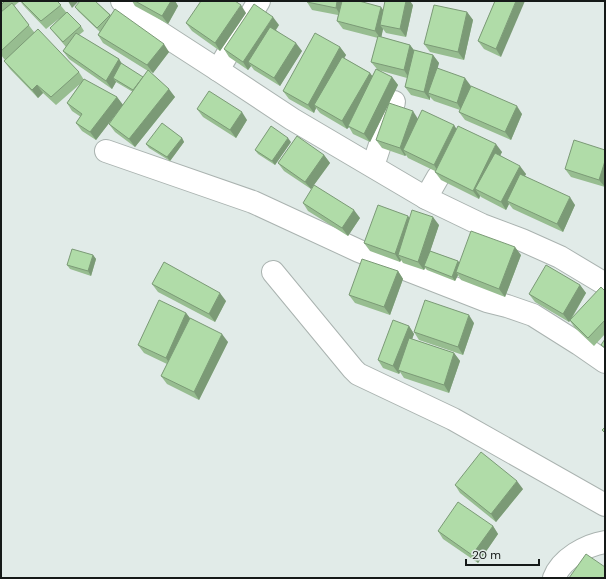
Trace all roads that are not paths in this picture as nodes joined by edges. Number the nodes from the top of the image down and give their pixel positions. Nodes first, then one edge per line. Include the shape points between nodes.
1 (122, 1) edge
2 (259, 1) edge
3 (218, 70) junction
4 (394, 102) dead end
5 (106, 151) dead end
6 (373, 166) junction
7 (438, 177) edge
8 (426, 198) junction
9 (273, 272) dead end
10 (605, 284) edge
11 (605, 362) edge
12 (605, 505) edge
13 (605, 542) edge
14 (554, 578) edge

1 - 3 street via 150,26
2 - 3 street
3 - 6 street via 292,119
4 - 6 street
5 - 11 street via 253,202 359,251 487,301 533,315
6 - 8 street
7 - 8 street
8 - 10 street via 482,225 560,257
9 - 12 street via 358,374 453,419
13 - 14 street via 583,549 562,566

